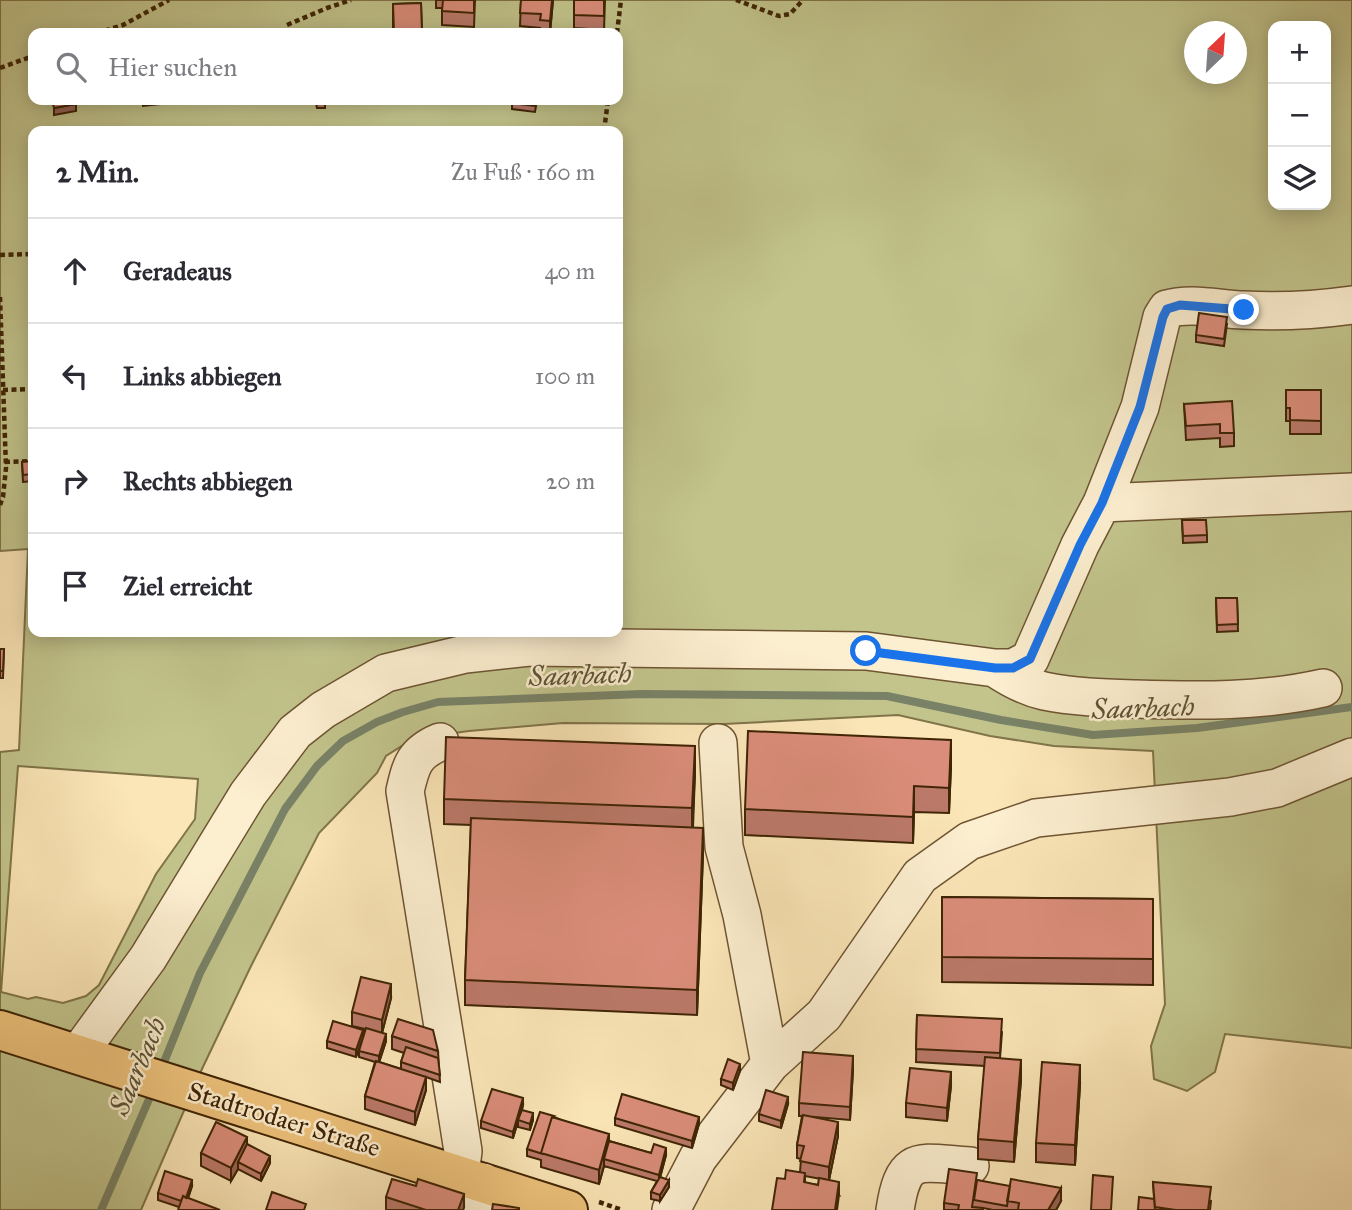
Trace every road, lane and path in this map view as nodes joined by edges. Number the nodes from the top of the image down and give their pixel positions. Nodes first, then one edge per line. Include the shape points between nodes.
1 (169, 0) edge
2 (324, 0) edge
3 (351, 0) edge
4 (621, 0) edge
5 (736, 0) edge
6 (803, 0) edge
7 (327, 8) junction
8 (287, 25) dead end
9 (113, 28) edge
10 (618, 28) edge
11 (28, 59) edge
12 (0, 68) edge
13 (607, 105) edge
14 (605, 126) edge
15 (28, 254) edge
16 (0, 255) edge
17 (0, 297) edge
18 (1352, 305) edge
19 (28, 389) edge
20 (3, 390) junction
21 (28, 461) edge
22 (5, 462) junction
23 (1352, 492) edge
24 (1102, 503) junction
25 (0, 505) edge
26 (995, 668) junction
27 (1323, 688) dead end
28 (440, 742) dead end
29 (718, 743) dead end
30 (1352, 757) edge
31 (0, 1030) edge
32 (78, 1054) junction
33 (770, 1064) junction
34 (970, 1166) dead end
35 (474, 1189) edge
36 (568, 1210) edge
37 (671, 1210) edge
38 (895, 1210) edge

1 - 9 path
2 - 7 path
3 - 7 path
4 - 10 path
5 - 6 path via 779,16 790,15
7 - 8 path
11 - 12 path
13 - 14 path
15 - 16 path
17 - 20 path
18 - 24 lane via 1311,311 1180,305 1167,309 1140,407
19 - 20 path
20 - 22 path
21 - 22 path
22 - 25 path
23 - 24 lane
24 - 26 lane via 1030,659 1013,668
26 - 27 lane via 1043,691 1096,698 1243,700
26 - 32 lane via 866,651 529,647 465,654 386,673 323,710 295,733 248,794 148,958
28 - 35 lane via 421,750 405,792 463,1151
29 - 33 lane via 724,847 742,915
30 - 33 lane via 1278,788 1036,818 969,841 920,876 824,1015
31 - 32 main road, Stadtrodaer Straße
32 - 35 main road, Stadtrodaer Straße
33 - 37 lane via 698,1158
34 - 38 lane via 920,1163 905,1172
35 - 36 main road, Stadtrodaer Straße

